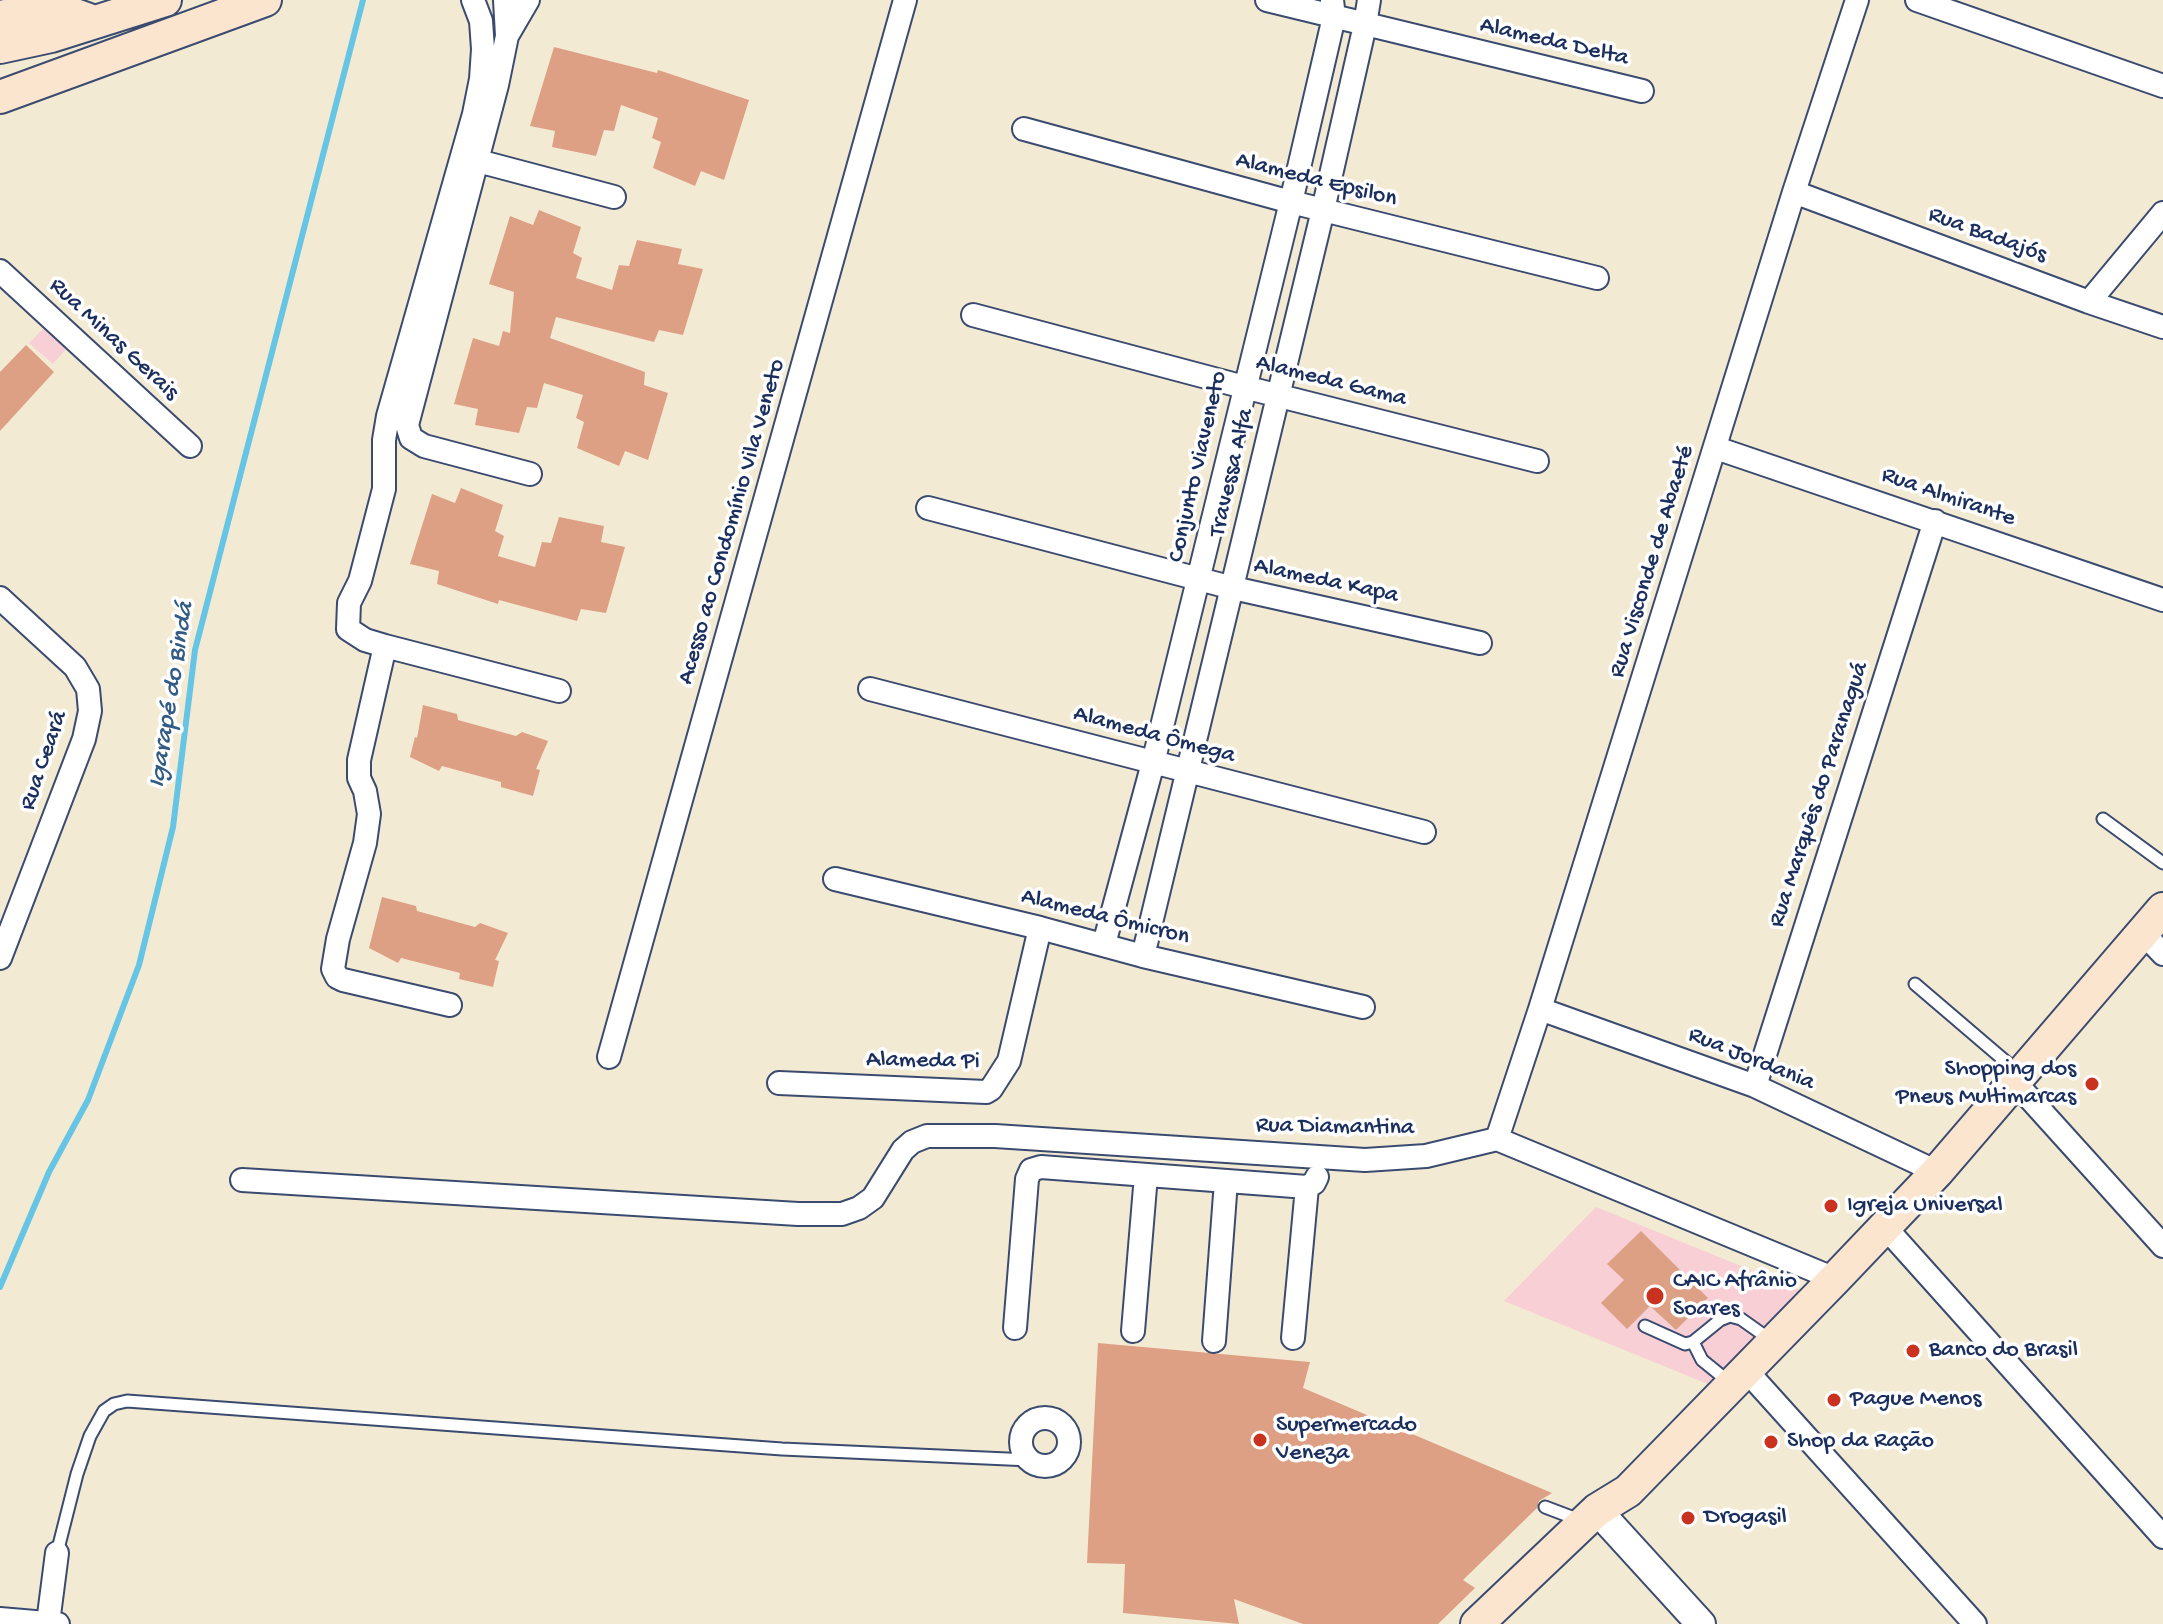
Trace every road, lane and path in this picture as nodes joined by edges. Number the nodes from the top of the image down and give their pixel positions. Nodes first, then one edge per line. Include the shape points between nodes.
1 (165, 0) edge
2 (265, 0) edge
3 (505, 0) edge
4 (528, 0) edge
5 (905, 0) edge
6 (1267, 0) edge
7 (1369, 0) edge
8 (1857, 0) edge
9 (1917, 0) edge
10 (475, 1) edge
11 (1333, 9) edge
12 (0, 17) edge
13 (95, 22) junction
14 (1365, 25) junction
15 (507, 36) junction
16 (0, 47) edge
17 (2163, 86) edge
18 (1642, 91) dead end
19 (0, 97) edge
20 (1024, 129) dead end
21 (478, 161) junction
22 (1794, 192) junction
23 (614, 197) dead end
24 (1291, 202) junction
25 (1323, 210) junction
26 (2163, 213) edge
27 (0, 271) edge
28 (1597, 278) dead end
29 (2089, 302) junction
30 (973, 315) dead end
31 (2163, 327) edge
32 (1244, 387) junction
33 (1277, 395) junction
34 (190, 446) dead end
35 (1716, 448) junction
36 (1537, 461) dead end
37 (530, 474) dead end
38 (928, 508) dead end
39 (1935, 521) junction
40 (1199, 579) junction
41 (1233, 588) junction
42 (0, 598) edge
43 (2163, 600) edge
44 (1480, 643) dead end
45 (385, 646) junction
46 (870, 689) dead end
47 (559, 691) dead end
48 (1153, 763) junction
49 (1189, 772) junction
50 (2103, 819) dead end
51 (1424, 832) dead end
52 (2163, 863) edge
53 (835, 879) dead end
54 (6, 918) edge
55 (1040, 928) junction
56 (2156, 932) edge
57 (1104, 944) junction
58 (1143, 956) junction
59 (0, 958) edge
60 (1915, 984) dead end
61 (450, 1005) dead end
62 (1363, 1007) dead end
63 (1540, 1009) junction
64 (609, 1057) dead end
65 (2017, 1078) junction
66 (779, 1083) dead end
67 (1755, 1086) junction
68 (1497, 1139) junction
69 (1323, 1157) junction
70 (1937, 1172) junction
71 (1146, 1175) junction
72 (242, 1180) dead end
73 (1226, 1181) junction
74 (1307, 1187) junction
75 (1885, 1227) junction
76 (2163, 1246) edge
77 (1835, 1279) junction
78 (1645, 1326) dead end
79 (1015, 1328) dead end
80 (1133, 1331) dead end
81 (1293, 1338) dead end
82 (1214, 1341) dead end
83 (1772, 1341) junction
84 (1693, 1342) junction
85 (1738, 1376) junction
86 (1030, 1460) dead end
87 (1545, 1507) dead end
88 (1598, 1519) junction
89 (2163, 1537) edge
90 (57, 1553) joint
91 (0, 1619) edge
92 (48, 1623) edge
93 (58, 1624) edge
94 (1477, 1624) edge
95 (1509, 1624) edge
96 (1701, 1624) edge
97 (1975, 1624) edge

1 - 13 main road
2 - 19 main road
3 - 15 street
4 - 15 street
5 - 64 street, Acesso ao Condomínio Vila Veneto
6 - 11 street, Alameda Delta
7 - 14 street, Travessa Alfa
8 - 22 street, Rua Visconde de Abaeté
9 - 17 street
10 - 45 street via 483,49 474,114 388,416 384,489 360,581 349,603 348,629
11 - 14 street, Alameda Delta
11 - 24 street, Conjunto Viaveneto
12 - 13 main road via 52,7
13 - 16 main road
14 - 18 street, Alameda Delta
14 - 25 street, Travessa Alfa
15 - 21 street
20 - 24 street, Alameda Epsilon
21 - 23 street
21 - 37 street via 407,425 411,438 424,446
22 - 29 street, Rua Badajós
22 - 35 street, Rua Visconde de Abaeté
24 - 25 street, Alameda Epsilon
24 - 32 street, Conjunto Viaveneto
25 - 28 street, Alameda Epsilon
25 - 33 street, Travessa Alfa
26 - 29 street
27 - 34 street, Rua Minas Gerais
29 - 31 street, Rua Badajós
30 - 32 street, Alameda Gama
32 - 33 street, Alameda Gama
32 - 40 street, Conjunto Viaveneto
33 - 36 street, Alameda Gama
33 - 41 street, Travessa Alfa
35 - 39 street, Rua Almirante
35 - 63 street, Rua Visconde de Abaeté
38 - 40 street, Alameda Kapa
39 - 43 street, Rua Almirante
39 - 67 street, Rua Marquês do Paranaguá
40 - 41 street, Alameda Kapa
40 - 48 street, Conjunto Viaveneto
41 - 44 street, Alameda Kapa
41 - 49 street, Travessa Alfa
42 - 54 street, Rua Ceará via 75,667 88,689 90,711 84,739
45 - 47 street
45 - 61 street via 359,760 369,814 365,843 333,969 343,980
46 - 48 street, Alameda Ômega
48 - 49 street, Alameda Ômega
48 - 57 street, Conjunto Viaveneto
49 - 51 street, Alameda Ômega
49 - 58 street, Travessa Alfa
50 - 52 lane
53 - 55 street, Alameda Ômicron
54 - 59 street, Rua Ceará
55 - 57 street, Alameda Ômicron
55 - 66 street, Alameda Pi via 1009,1061 986,1092
56 - 65 main road
57 - 58 street, Alameda Ômicron
58 - 62 street, Alameda Ômicron
60 - 65 lane
63 - 67 street, Rua Jordania
63 - 68 street, Rua Visconde de Abaeté
65 - 70 main road
65 - 76 street
67 - 70 street, Rua Jordania
68 - 69 street, Rua Diamantina via 1426,1156
68 - 77 street
69 - 72 street, Rua Diamantina via 927,1136 903,1150 873,1198 842,1214
69 - 74 street via 1314,1183
70 - 75 main road
71 - 73 street
71 - 79 street via 1031,1170
71 - 80 street
73 - 74 street
73 - 82 street
74 - 81 street
75 - 77 main road
75 - 89 street
77 - 83 main road
78 - 84 lane via 1685,1344
83 - 84 lane via 1730,1316
83 - 85 main road
84 - 85 lane via 1702,1360
85 - 88 main road
85 - 97 street
86 - 90 lane via 766,1448 127,1401 104,1411 90,1436
87 - 88 lane
88 - 94 main road
88 - 95 main road
88 - 96 street
90 - 92 street
91 - 92 street
92 - 93 street

